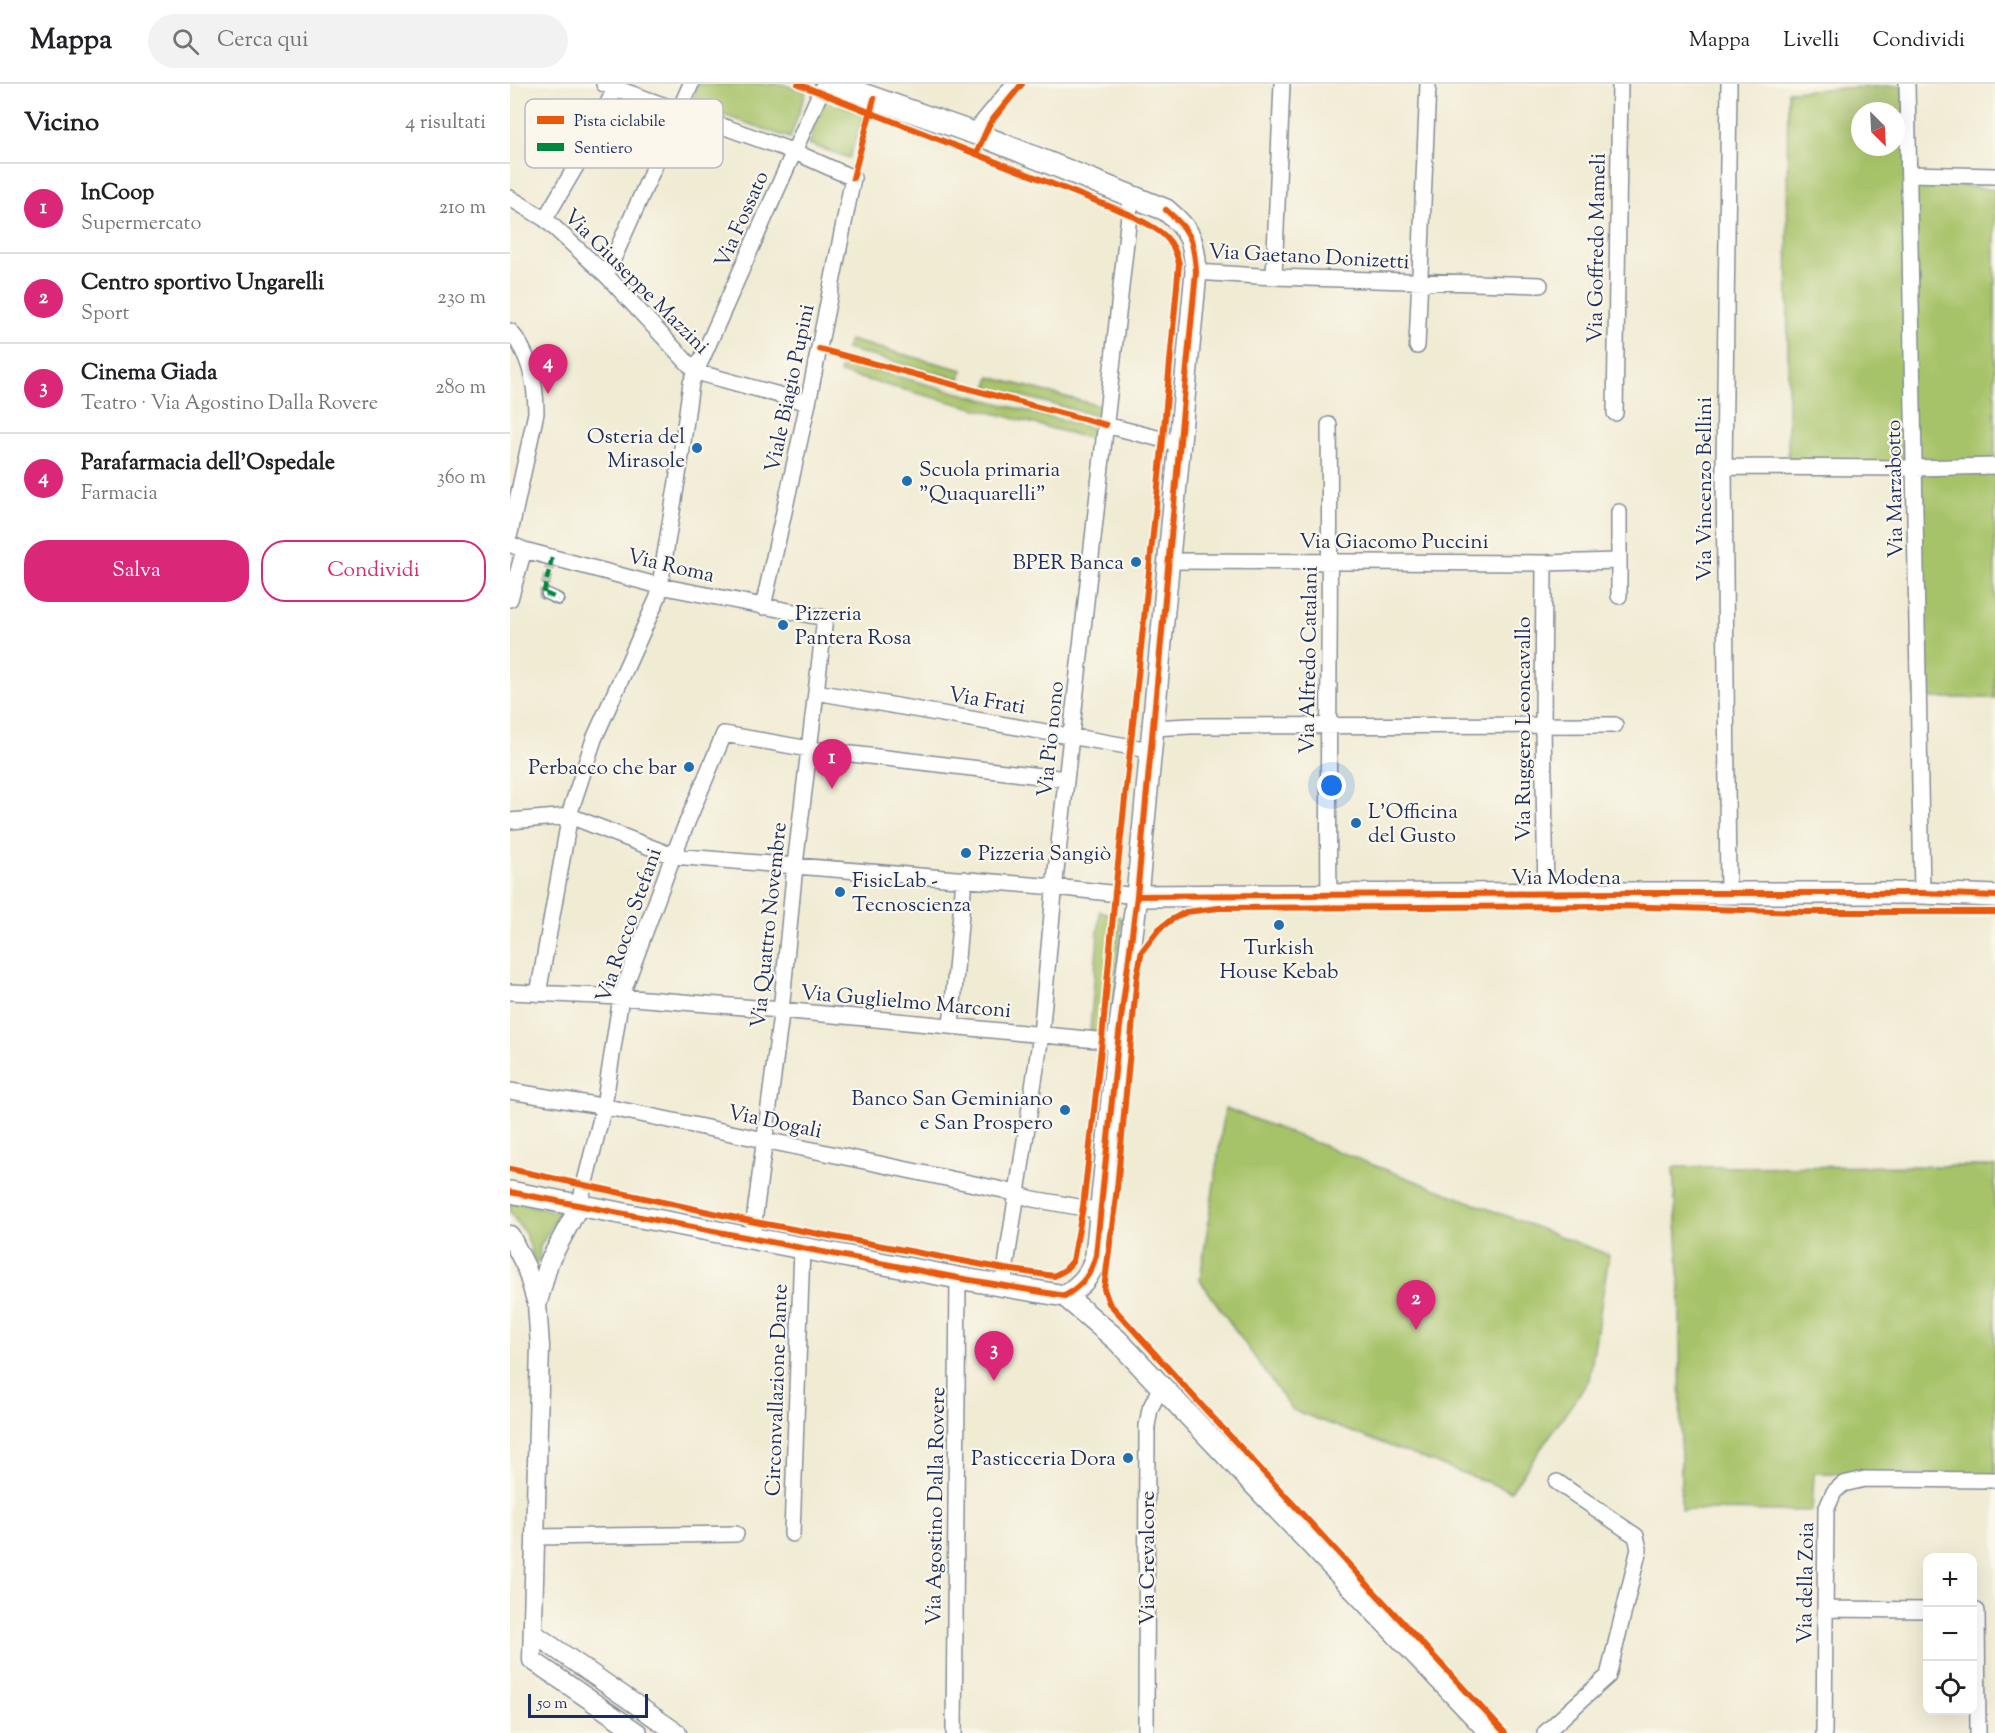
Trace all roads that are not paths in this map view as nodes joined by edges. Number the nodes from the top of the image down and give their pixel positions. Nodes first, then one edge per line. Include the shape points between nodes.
1 (691, 84) edge
2 (824, 84) edge
3 (834, 84) edge
4 (1014, 84) edge
5 (1282, 84) edge
6 (1428, 84) edge
7 (1620, 84) edge
8 (1729, 84) edge
9 (1907, 84) edge
10 (609, 86) edge
11 (644, 99) edge
12 (685, 99) edge
13 (723, 127) edge
14 (974, 134) junction
15 (795, 152) junction
16 (575, 168) edge
17 (654, 168) edge
18 (1909, 174) junction
19 (1995, 176) edge
20 (1131, 197) junction
21 (510, 198) edge
22 (545, 219) junction
23 (1196, 272) junction
24 (606, 275) junction
25 (1274, 277) junction
26 (1420, 282) junction
27 (1540, 285) dead end
28 (510, 331) edge
29 (1418, 346) dead end
30 (696, 372) junction
31 (808, 403) junction
32 (1615, 413) dead end
33 (1106, 425) junction
34 (1329, 425) dead end
35 (1180, 444) junction
36 (1995, 466) edge
37 (1724, 467) junction
38 (1914, 468) junction
39 (1619, 512) dead end
40 (510, 533) edge
41 (517, 547) edge
42 (1169, 561) junction
43 (1331, 561) junction
44 (1619, 561) junction
45 (1544, 563) junction
46 (660, 585) junction
47 (547, 594) dead end
48 (1619, 596) dead end
49 (510, 599) edge
50 (558, 600) dead end
51 (763, 607) junction
52 (825, 618) joint
53 (816, 692) junction
54 (1328, 725) junction
55 (1615, 725) dead end
56 (1543, 726) junction
57 (1152, 728) junction
58 (1071, 736) junction
59 (809, 749) junction
60 (1150, 750) junction
61 (1066, 779) junction
62 (570, 816) junction
63 (510, 821) edge
64 (673, 856) junction
65 (795, 865) junction
66 (964, 879) junction
67 (1054, 887) junction
68 (1922, 893) junction
69 (1546, 894) junction
70 (1728, 894) junction
71 (1329, 895) junction
72 (1137, 896) junction
73 (1995, 896) edge
74 (510, 992) edge
75 (538, 994) junction
76 (621, 997) junction
77 (781, 1010) junction
78 (951, 1026) junction
79 (1041, 1035) junction
80 (1118, 1042) junction
81 (510, 1091) edge
82 (604, 1106) junction
83 (765, 1140) junction
84 (1017, 1193) junction
85 (512, 1194) edge
86 (579, 1206) junction
87 (1101, 1211) junction
88 (510, 1235) edge
89 (752, 1237) junction
90 (802, 1248) junction
91 (958, 1278) junction
92 (1003, 1285) junction
93 (1071, 1292) junction
94 (537, 1304) junction
95 (1161, 1386) junction
96 (1995, 1480) edge
97 (1557, 1482) dead end
98 (736, 1534) dead end
99 (792, 1534) dead end
100 (536, 1538) junction
101 (1826, 1610) junction
102 (1923, 1610) edge
103 (1977, 1611) edge
104 (533, 1633) junction
105 (638, 1733) edge
106 (677, 1733) edge
107 (954, 1733) edge
108 (1146, 1733) edge
109 (1491, 1733) edge
110 (1545, 1733) edge
111 (1824, 1733) edge
112 (1978, 1733) edge

1 - 12 street
2 - 15 street, Via Fossato
3 - 14 main road
4 - 14 street
5 - 25 street
6 - 26 street, Via Gaetano Donizetti
7 - 32 street, Via Goffredo Mameli
8 - 37 street, Via Vincenzo Bellini
9 - 18 street, Via Marzabotto
10 - 11 street
13 - 15 street
14 - 20 main road
15 - 30 street, Via Fossato
15 - 31 street, Viale Biagio Pupini via 853,178
16 - 22 street
17 - 24 street
18 - 19 street
18 - 38 street, Via Marzabotto
20 - 23 main road via 1166,210 1183,224 1192,242
20 - 33 street, Via Pio nono
21 - 22 street, Via Giuseppe Mazzini
22 - 24 street, Via Giuseppe Mazzini
23 - 25 street, Via Gaetano Donizetti
23 - 35 main road
24 - 30 street, Via Giuseppe Mazzini
25 - 26 street, Via Gaetano Donizetti
26 - 27 street, Via Gaetano Donizetti
26 - 29 street, Via Gaetano Donizetti
28 - 40 street via 532,369 536,413
30 - 31 street, Via Giuseppe Mazzini
30 - 46 street, Via Fossato via 691,383
31 - 51 street, Viale Biagio Pupini
33 - 35 street
33 - 58 street, Via Pio nono
34 - 43 street, Via Alfredo Catalani
35 - 42 main road
36 - 38 street
37 - 38 street
37 - 70 street, Via Vincenzo Bellini
38 - 68 street, Via Marzabotto
39 - 44 street
41 - 46 street, Via Roma
41 - 49 street
42 - 43 street, Via Giacomo Puccini
42 - 57 main road
43 - 45 street, Via Giacomo Puccini
43 - 54 street, Via Alfredo Catalani
44 - 45 street, Via Giacomo Puccini
44 - 48 street
45 - 56 street, Via Ruggero Leoncavallo
46 - 51 street, Via Roma
46 - 62 street, Via Fossato via 594,739
47 - 50 street
51 - 52 street, Via Roma
52 - 53 street, Via Quattro Novembre
53 - 58 street, Via Frati
53 - 59 street, Via Quattro Novembre
54 - 56 street
54 - 57 street
54 - 71 street, Via Alfredo Catalani
55 - 56 street
56 - 69 street, Via Ruggero Leoncavallo
57 - 60 main road
58 - 60 street, Via Frati
58 - 61 street, Via Pio nono
59 - 61 street
59 - 64 street, Via Rocco Stefani via 724,734
59 - 65 street, Via Quattro Novembre
60 - 72 main road
61 - 67 street, Via Pio nono
62 - 63 street
62 - 64 street
62 - 75 street, Via Fossato
64 - 65 street
64 - 76 street, Via Rocco Stefani
65 - 66 street
65 - 77 street, Via Quattro Novembre
66 - 67 street
66 - 78 street
67 - 72 street
67 - 79 street, Via Pio nono
68 - 70 main road, Via Modena
68 - 73 main road, Via Modena
69 - 70 main road, Via Modena
69 - 71 main road, Via Modena
71 - 72 main road, Via Modena
72 - 80 main road
74 - 75 street, Via Guglielmo Marconi
75 - 76 street, Via Guglielmo Marconi
76 - 77 street, Via Guglielmo Marconi
76 - 82 street, Via Rocco Stefani
77 - 78 street, Via Guglielmo Marconi
77 - 83 street, Via Quattro Novembre
78 - 79 street, Via Guglielmo Marconi
79 - 80 street, Via Guglielmo Marconi
79 - 84 street, Via Pio nono
80 - 87 main road
81 - 82 street, Via Dogali
82 - 83 street, Via Dogali
82 - 86 street, Via Rocco Stefani
83 - 84 street, Via Dogali
83 - 89 street, Via Quattro Novembre
84 - 87 street, Via Dogali
84 - 92 street, Via Pio nono
85 - 86 main road
86 - 89 main road
86 - 94 street via 549,1262
87 - 93 main road via 1092,1271
88 - 94 street via 526,1267
89 - 90 main road
90 - 91 main road
90 - 99 street, Circonvallazione Dante
91 - 92 main road
91 - 107 street, Via Agostino Dalla Rovere
92 - 93 main road
93 - 95 main road
94 - 100 street via 540,1346
95 - 108 street, Via Crevalcore via 1147,1426
95 - 109 main road
96 - 101 street, Via della Zoia via 1865,1479 1843,1484 1834,1492 1826,1510
97 - 110 street via 1636,1536 1639,1549 1608,1677
98 - 100 street
100 - 104 street
101 - 102 street
101 - 111 street, Via della Zoia
103 - 112 street
104 - 105 street via 532,1660
104 - 106 street

